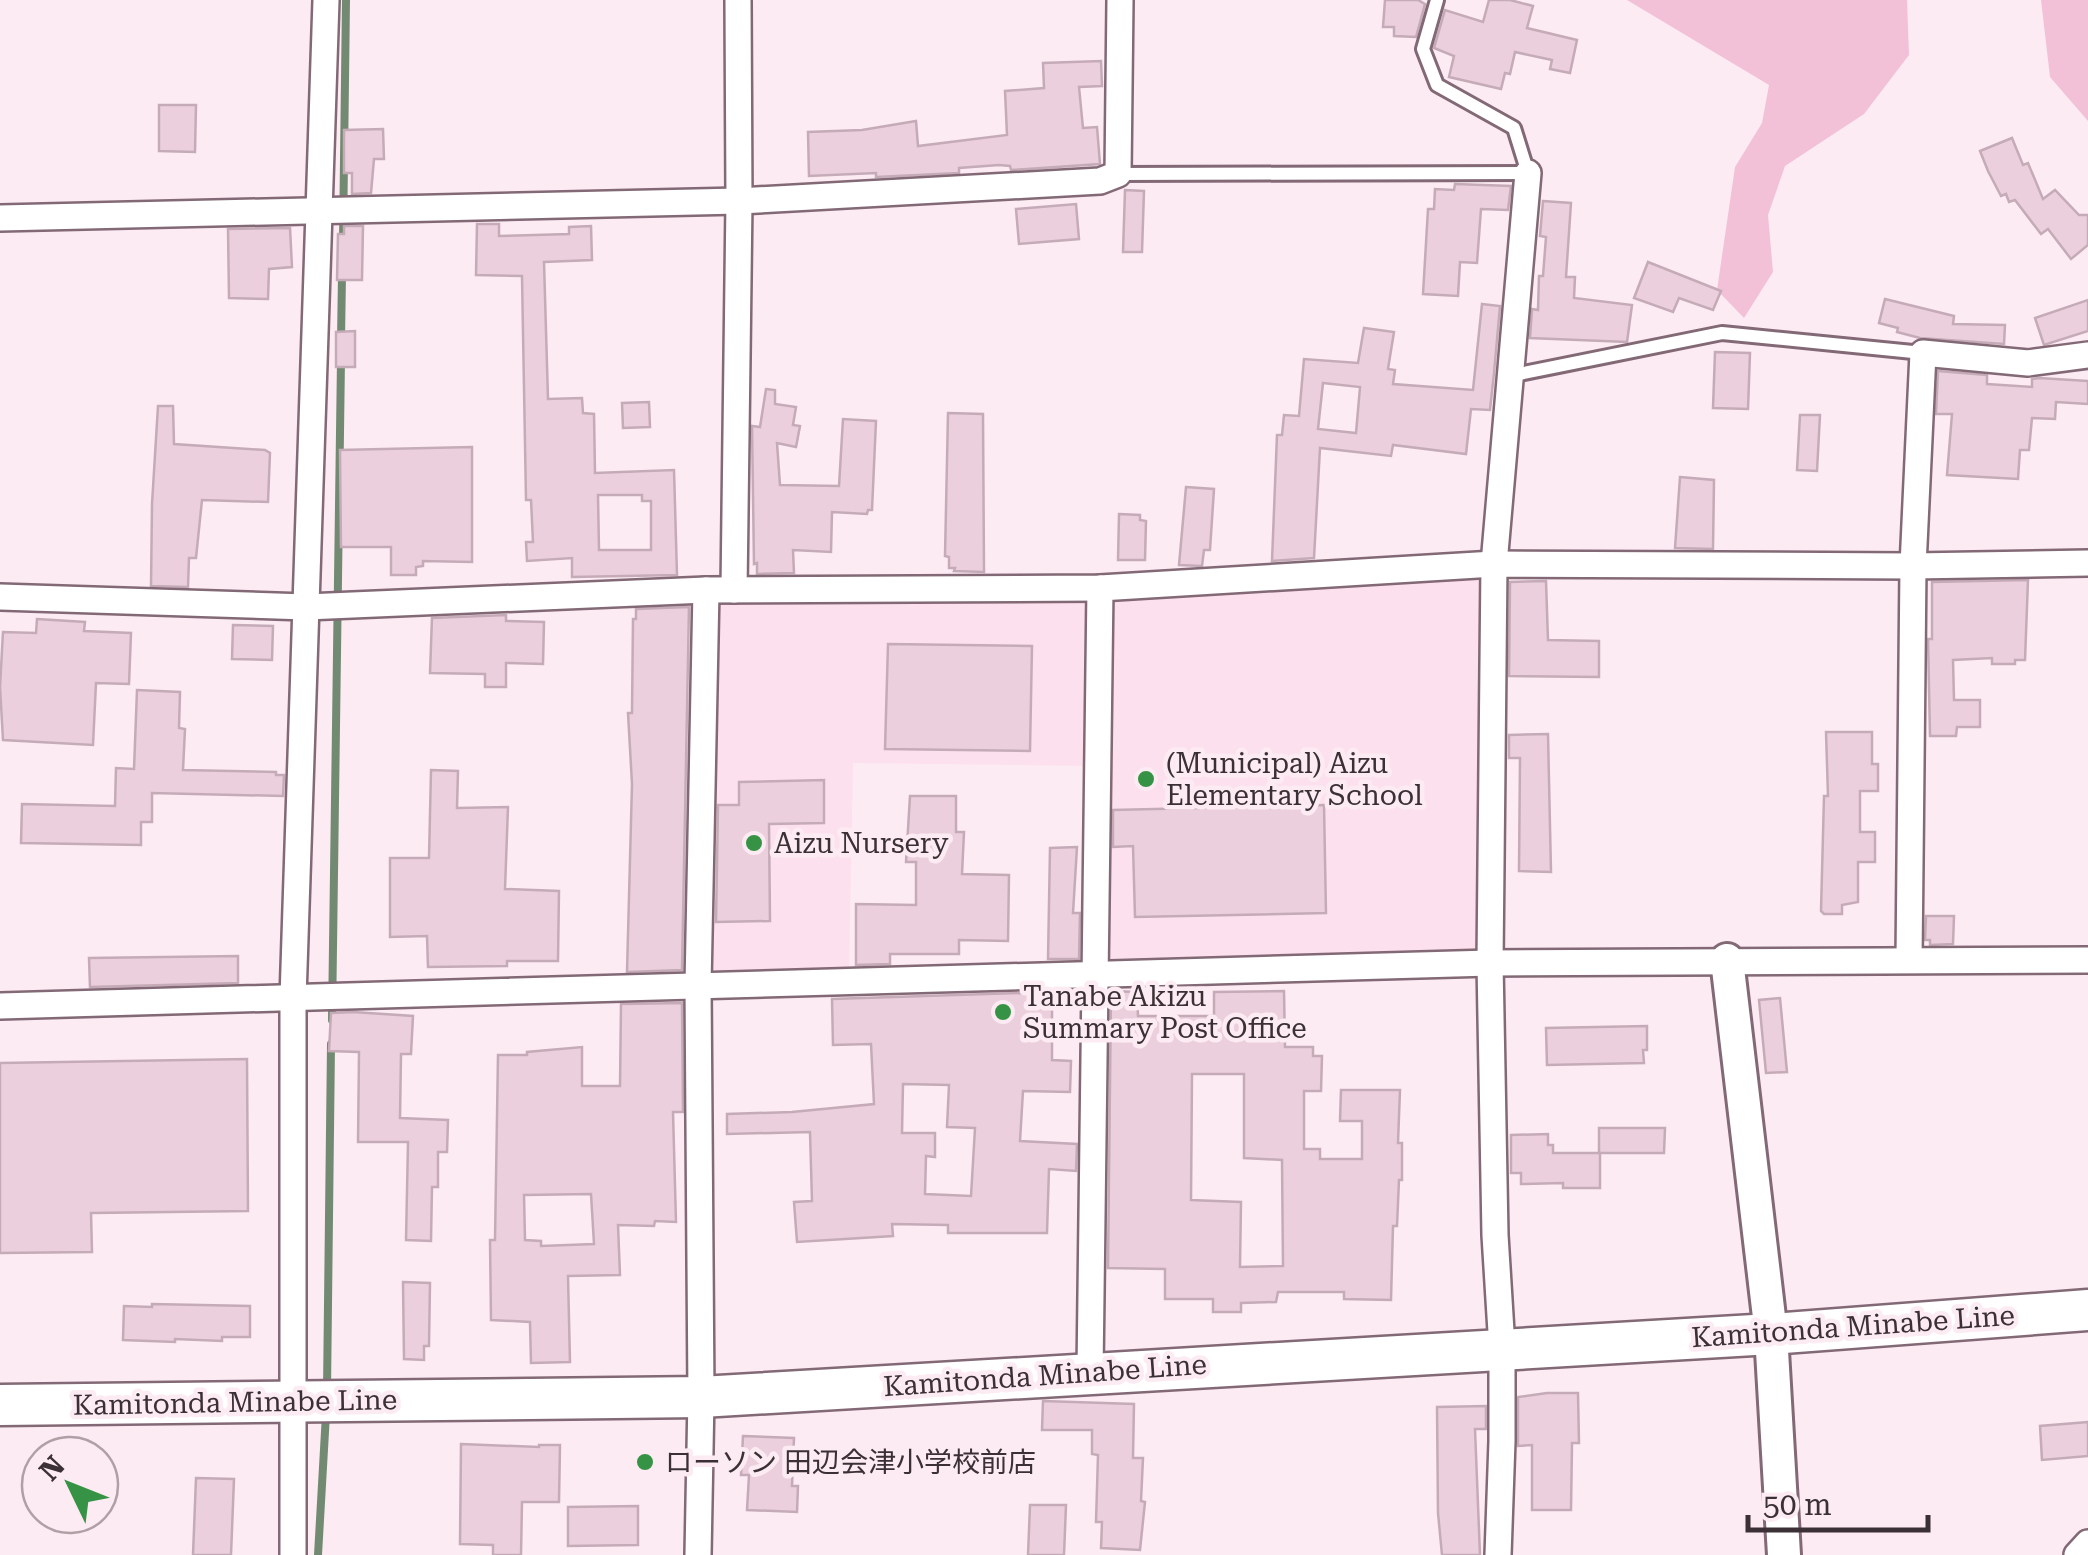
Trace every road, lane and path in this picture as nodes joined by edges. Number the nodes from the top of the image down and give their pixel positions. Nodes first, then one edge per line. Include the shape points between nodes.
1 (326, 0) edge
2 (738, 0) edge
3 (1120, 0) edge
4 (1437, 0) edge
5 (1528, 172) junction
6 (1118, 174) junction
7 (740, 201) junction
8 (319, 210) junction
9 (0, 218) edge
10 (1922, 353) junction
11 (2088, 354) edge
12 (1509, 376) junction
13 (2088, 563) edge
14 (1494, 564) junction
15 (1914, 566) junction
16 (1100, 588) junction
17 (706, 590) junction
18 (734, 590) junction
19 (0, 597) edge
20 (306, 608) junction
21 (1727, 960) junction
22 (1909, 960) junction
23 (2088, 960) edge
24 (1490, 963) junction
25 (1096, 976) junction
26 (698, 985) junction
27 (294, 998) junction
28 (0, 1006) edge
29 (2088, 1310) edge
30 (1771, 1334) junction
31 (1502, 1348) junction
32 (1090, 1372) junction
33 (701, 1397) junction
34 (293, 1401) junction
35 (0, 1405) edge
36 (2088, 1543) edge
37 (293, 1555) edge
38 (698, 1555) edge
39 (1498, 1555) edge
40 (1784, 1555) edge
41 (2077, 1555) edge

1 - 8 street
2 - 7 street
3 - 6 street
4 - 5 lane via 1423,49 1438,85 1514,128
5 - 6 lane
5 - 12 street
6 - 7 street via 1100,181
7 - 8 street
7 - 18 street
8 - 9 street
8 - 20 street
10 - 11 street via 2028,364
10 - 12 lane via 1722,333
10 - 15 street
12 - 14 street
13 - 15 street
14 - 15 street
14 - 16 street
14 - 24 street
15 - 22 street
16 - 18 street
16 - 25 street
17 - 18 street
17 - 20 street
17 - 26 street
19 - 20 street
20 - 27 street
21 - 22 street
21 - 24 street
21 - 30 street
22 - 23 street
24 - 25 street
24 - 31 street
25 - 26 street
25 - 32 street
26 - 27 street
26 - 33 street
27 - 28 street
27 - 34 street
29 - 30 main road, Kamitonda Minabe Line
30 - 31 main road, Kamitonda Minabe Line
30 - 40 street
31 - 32 main road, Kamitonda Minabe Line
31 - 39 street
32 - 33 main road, Kamitonda Minabe Line
33 - 34 main road, Kamitonda Minabe Line
33 - 38 street
34 - 35 main road, Kamitonda Minabe Line
34 - 37 street
36 - 41 street

